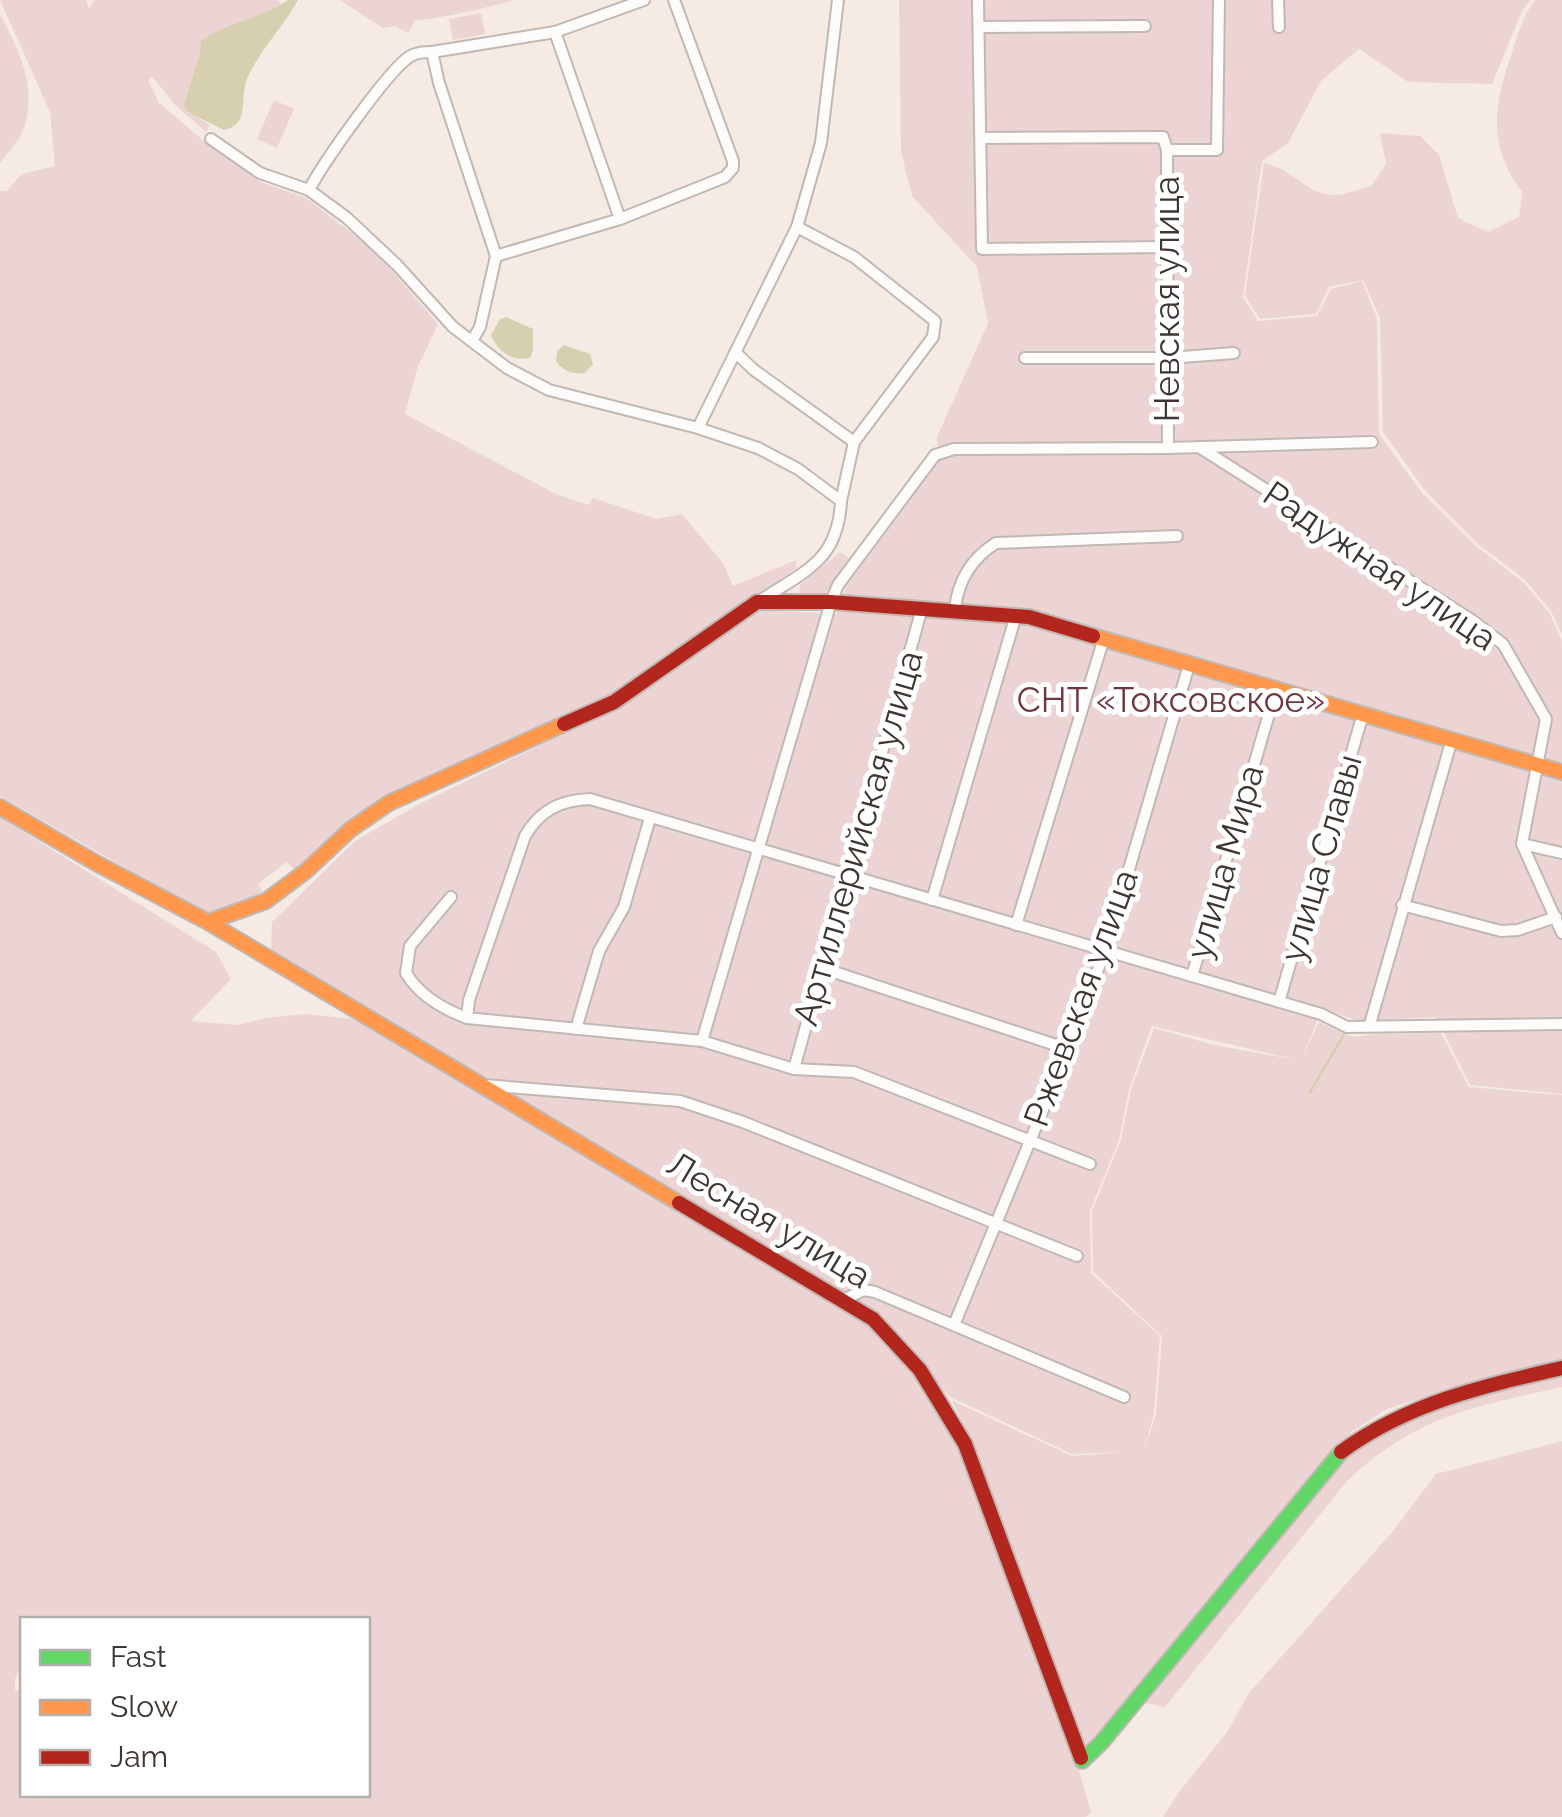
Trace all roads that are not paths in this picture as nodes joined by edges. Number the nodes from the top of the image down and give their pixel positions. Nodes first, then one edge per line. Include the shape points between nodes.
1 (644, 0) edge
2 (674, 0) edge
3 (838, 0) edge
4 (978, 0) edge
5 (1219, 0) edge
6 (1278, 0) edge
7 (1145, 26) dead end
8 (979, 27) junction
9 (1278, 28) dead end
10 (554, 32) junction
11 (432, 52) junction
12 (981, 138) junction
13 (211, 139) dead end
14 (1166, 150) junction
15 (309, 190) junction
16 (620, 219) junction
17 (797, 227) junction
18 (1168, 247) junction
19 (496, 256) junction
20 (472, 341) junction
21 (1234, 353) dead end
22 (737, 354) junction
23 (1025, 358) dead end
24 (1169, 358) junction
25 (698, 428) junction
26 (854, 442) junction
27 (1372, 442) dead end
28 (1198, 446) junction
29 (1168, 448) junction
30 (841, 501) junction
31 (1177, 536) dead end
32 (757, 602) junction
33 (831, 602) junction
34 (922, 608) junction
35 (956, 609) junction
36 (1016, 615) junction
37 (1104, 638) junction
38 (1190, 664) junction
39 (1276, 690) junction
40 (1363, 714) junction
41 (1452, 740) junction
42 (1539, 766) junction
43 (1562, 772) edge
44 (0, 806) edge
45 (650, 818) junction
46 (1522, 844) junction
47 (758, 849) junction
48 (1562, 853) edge
49 (847, 876) junction
50 (451, 898) dead end
51 (932, 900) junction
52 (1402, 905) junction
53 (1556, 918) junction
54 (208, 922) junction
55 (1016, 925) junction
56 (1562, 933) edge
57 (1105, 952) junction
58 (822, 968) junction
59 (1192, 976) junction
60 (1279, 1002) junction
61 (468, 1018) junction
62 (1370, 1024) junction
63 (1562, 1024) edge
64 (576, 1029) junction
65 (702, 1041) junction
66 (1068, 1049) junction
67 (794, 1069) junction
68 (484, 1085) junction
69 (1030, 1140) junction
70 (1090, 1164) dead end
71 (996, 1224) junction
72 (1077, 1256) dead end
73 (845, 1299) junction
74 (954, 1325) junction
75 (1562, 1368) edge
76 (1124, 1397) dead end

1 - 10 street
2 - 16 street via 733,168
3 - 17 street via 821,143
4 - 8 street
5 - 14 street via 1216,150
6 - 9 street
7 - 8 street
8 - 12 street
10 - 11 street
10 - 16 street
11 - 15 street via 401,64
11 - 19 street
12 - 14 street via 1163,137
12 - 18 street via 982,249
13 - 15 street via 260,173
14 - 18 street, Невская улица
15 - 20 street via 398,265
16 - 19 street
17 - 22 street
17 - 26 street via 854,257 935,321 933,337
18 - 24 street, Невская улица
19 - 20 street
20 - 25 street via 549,390
21 - 24 street
22 - 25 street
22 - 26 street
23 - 24 street
24 - 29 street, Невская улица
25 - 30 street via 758,448
26 - 30 street
27 - 28 street
28 - 29 street
28 - 42 street, Радужная улица via 1502,644 1546,719
29 - 33 street via 944,449
30 - 32 street via 829,550
31 - 35 street via 996,543 972,563
32 - 33 street
32 - 54 street via 614,702 390,803 266,901
33 - 34 street
33 - 47 street
34 - 35 street
34 - 49 street, Артиллерийская улица
35 - 36 street
36 - 37 street
36 - 51 street
37 - 38 street
37 - 55 street
38 - 39 street
38 - 57 street, Ржевская улица
39 - 40 street
39 - 59 street, улица Мира
40 - 41 street
40 - 60 street, улица Славы
41 - 42 street
41 - 52 street
42 - 43 street
42 - 46 street, Радужная улица
44 - 54 street, Лесная улица
45 - 47 street
45 - 61 street via 590,799 570,800 535,820
45 - 64 street
46 - 48 street
46 - 53 street
47 - 49 street
47 - 65 street
49 - 51 street
49 - 58 street, Артиллерийская улица
50 - 61 street via 410,946 406,973 431,1000
51 - 55 street
52 - 53 street via 1501,931
52 - 62 street
53 - 56 street
54 - 68 street, Лесная улица
55 - 57 street
57 - 59 street
57 - 66 street, Ржевская улица
58 - 66 street
58 - 67 street, Артиллерийская улица
59 - 60 street
60 - 62 street via 1347,1027
61 - 64 street
62 - 63 street
64 - 65 street
65 - 67 street
66 - 69 street, Ржевская улица
67 - 69 street via 870,1076
68 - 71 street via 680,1101
68 - 73 street, Лесная улица
69 - 70 street
69 - 71 street, Ржевская улица
71 - 72 street
71 - 74 street, Ржевская улица
73 - 74 street via 875,1292
73 - 75 street, Лесная улица via 920,1370 965,1444 1082,1761 1352,1443 1425,1402
74 - 76 street

